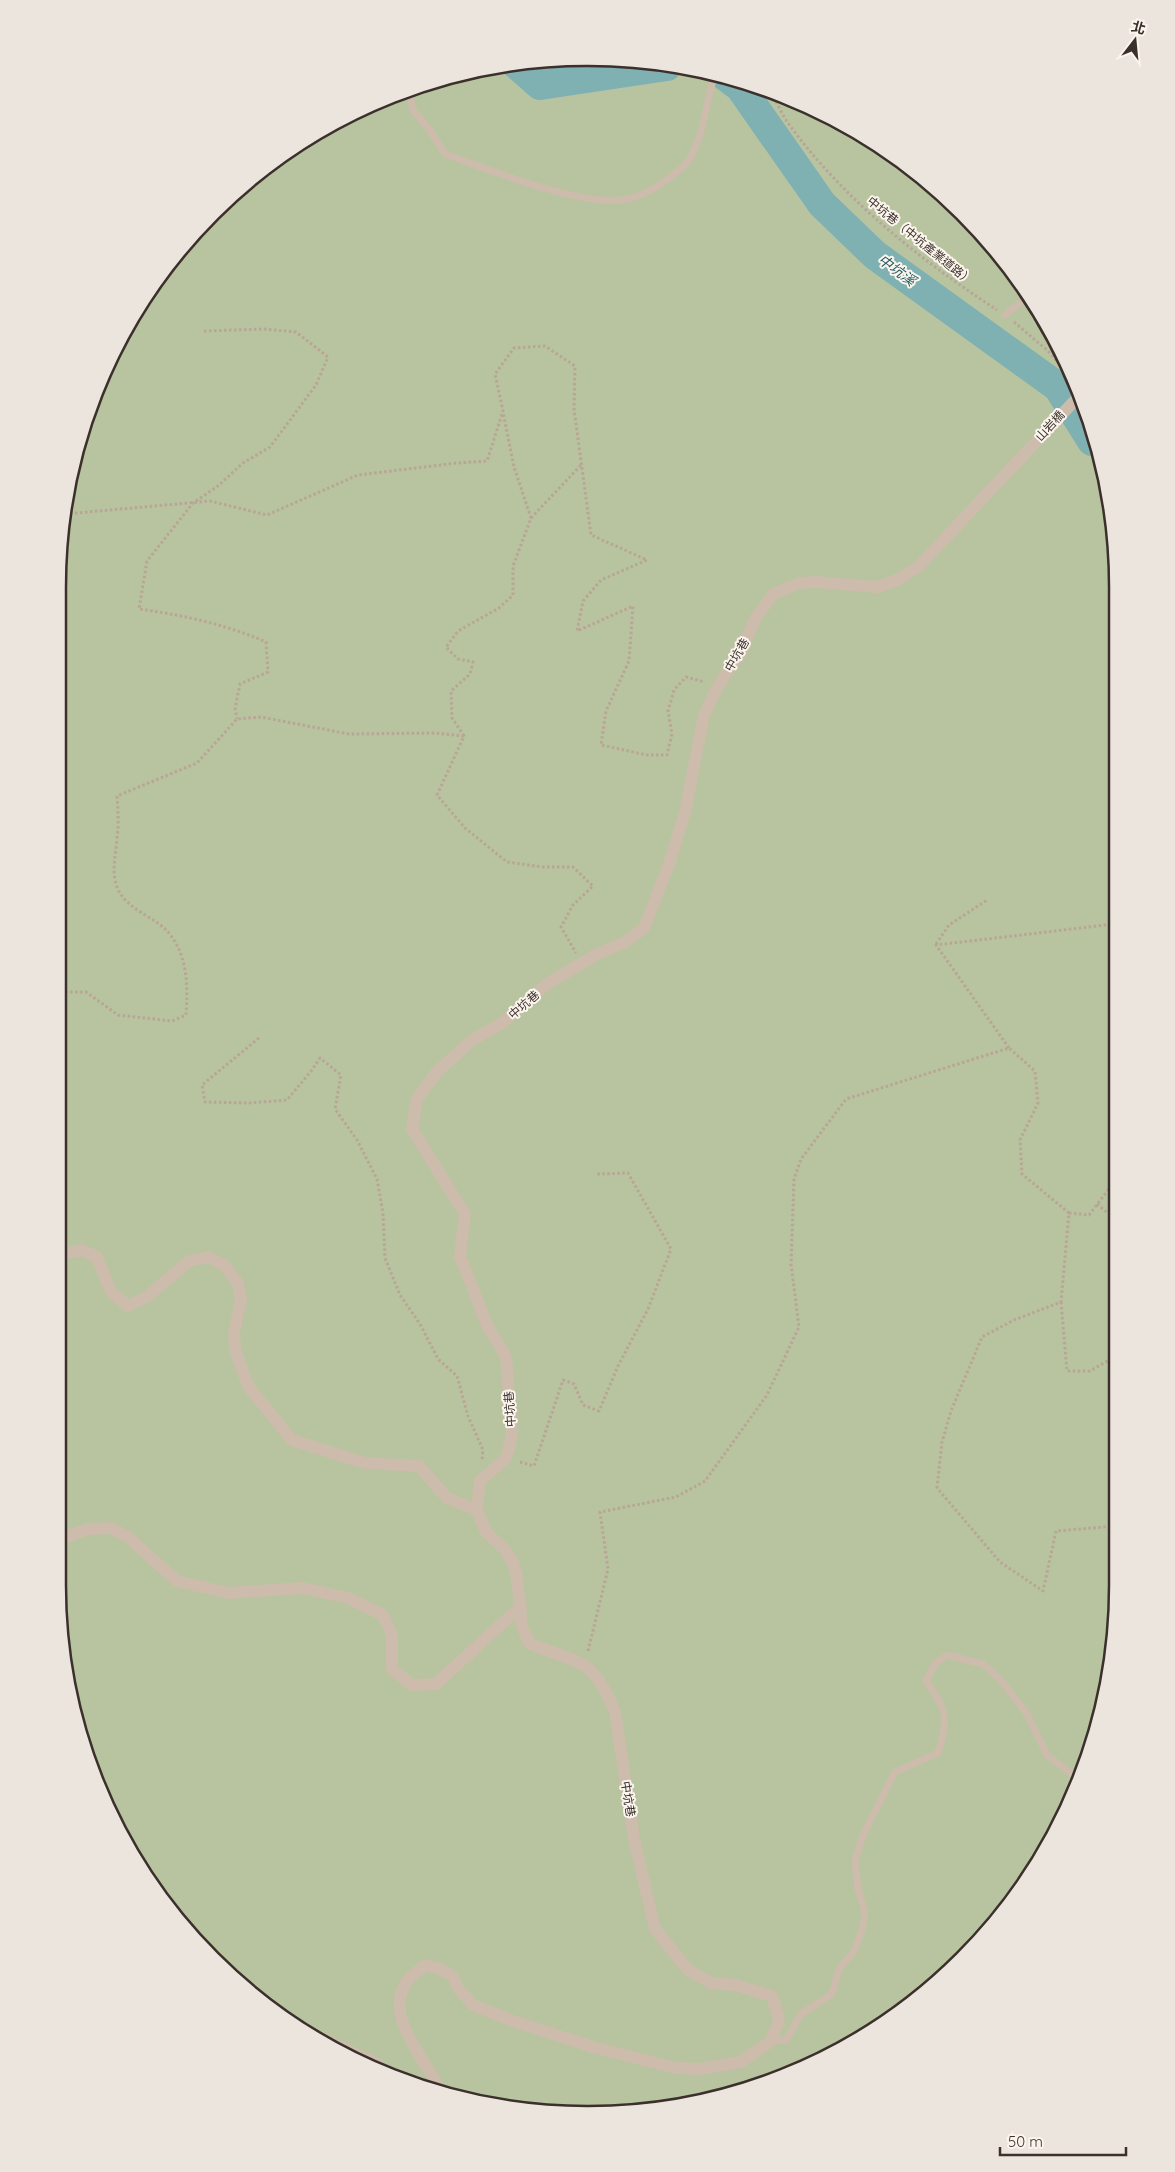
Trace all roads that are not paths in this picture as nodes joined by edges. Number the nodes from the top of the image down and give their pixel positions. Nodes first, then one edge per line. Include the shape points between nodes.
1 (713, 82) edge
2 (411, 98) edge
3 (1023, 301) edge
4 (1005, 315) road end
5 (1074, 401) edge
6 (1021, 458) joint
7 (66, 1253) edge
8 (477, 1510) junction
9 (66, 1537) edge
10 (521, 1606) junction
11 (1072, 1775) edge
12 (771, 2041) junction
13 (435, 2083) edge

1 - 2 lane via 699,139 688,162 660,186 627,199 591,200 445,154 413,110
3 - 4 lane
5 - 6 street, 山岩橋
6 - 8 street, 中坑巷 via 918,568 897,580 878,587 799,583 773,594 704,715 685,812 644,928 625,942 547,984 502,1023 472,1040 436,1073 417,1099 412,1128 465,1214 460,1256 487,1326 506,1357 512,1435 506,1458 480,1481
7 - 8 street via 82,1250 97,1257 111,1292 128,1306 148,1296 189,1261 208,1256 224,1265 238,1283 241,1301 234,1331 235,1349 248,1386 292,1440 365,1464 419,1466 447,1498
8 - 10 street via 486,1532 513,1562
9 - 10 street via 88,1529 111,1528 128,1537 177,1581 228,1593 303,1588 348,1598 384,1615 392,1636 392,1669 412,1685 436,1684
10 - 12 street, 中坑巷 via 522,1626 530,1644 585,1664 598,1677 615,1712 634,1839 655,1929 688,1970 711,1983 735,1985 772,1996 779,2020
11 - 12 lane via 1047,1755 1027,1714 1000,1679 983,1664 948,1655 935,1664 926,1681 942,1703 946,1728 938,1753 895,1772 864,1834 855,1860 865,1913 854,1952 839,1969 832,1994 801,2014 786,2040
12 - 13 street via 741,2062 676,2068 584,2044 473,2006 453,1977 426,1965 412,1974 402,1990 400,2014 406,2034

